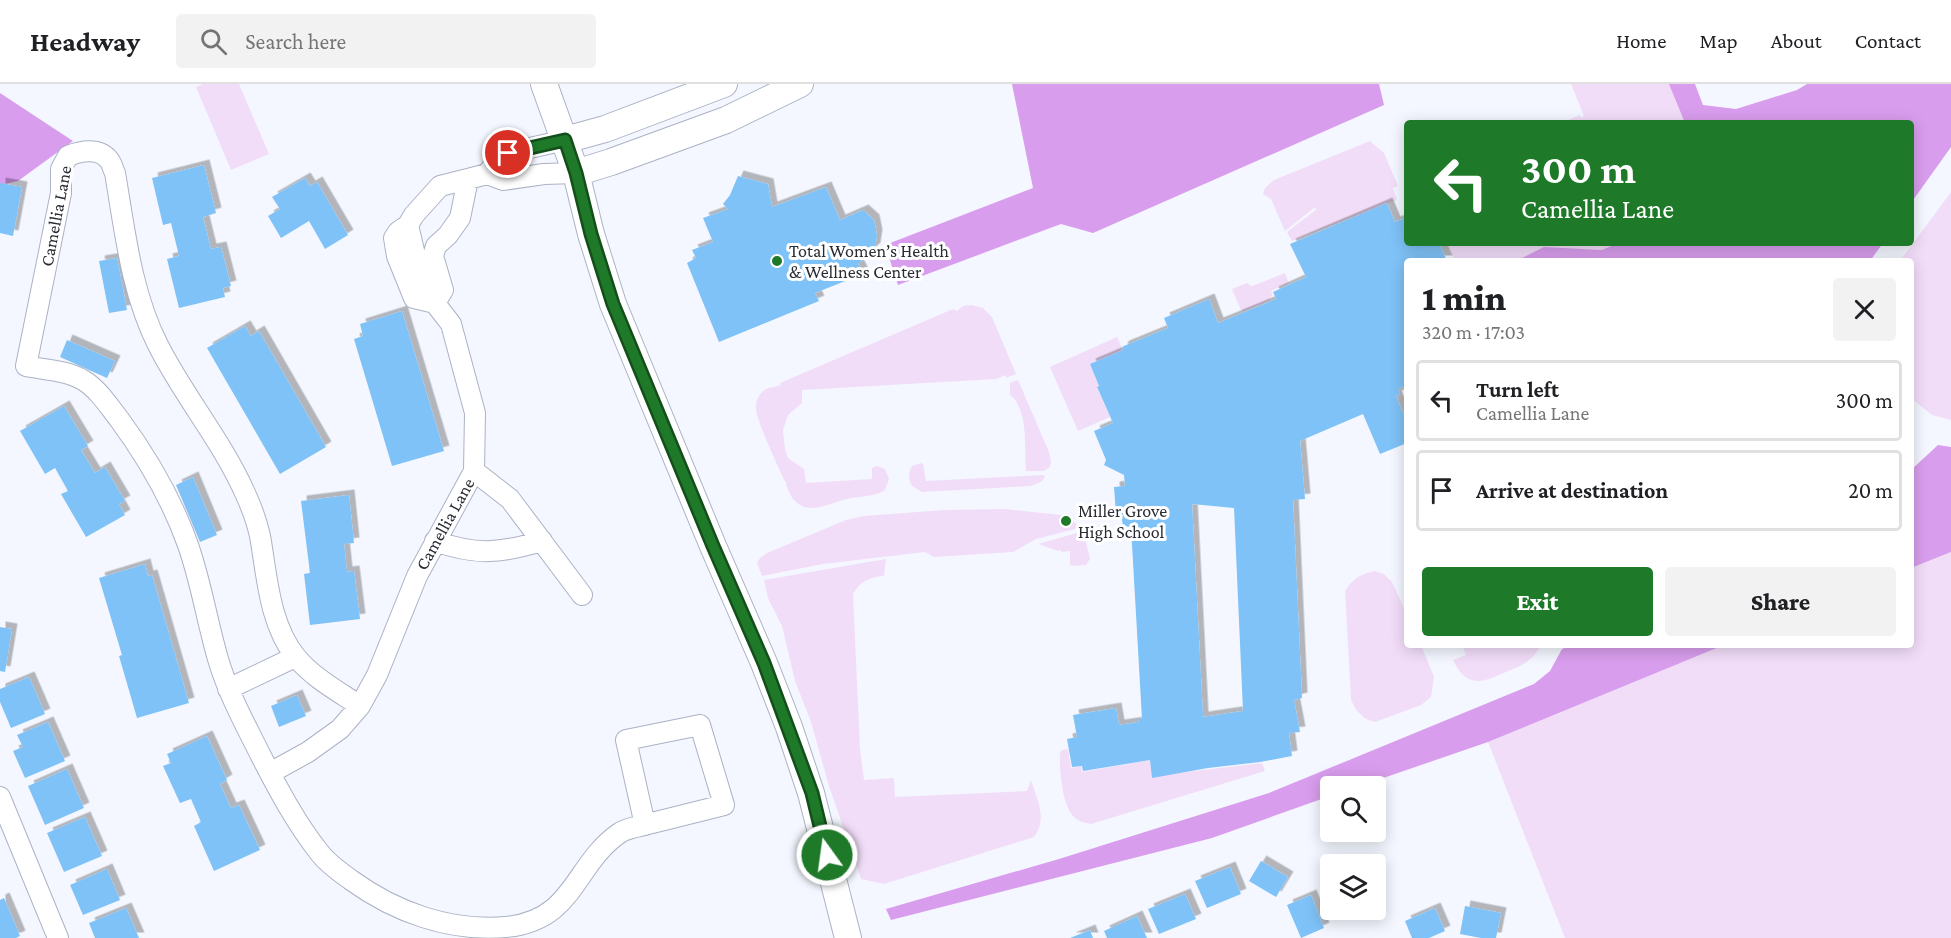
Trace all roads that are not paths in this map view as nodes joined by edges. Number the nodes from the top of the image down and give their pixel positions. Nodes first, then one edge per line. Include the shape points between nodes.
1 (544, 84) edge
2 (724, 84) edge
3 (800, 84) edge
4 (565, 140) junction
5 (576, 173) junction
6 (487, 174) junction
7 (468, 178) junction
8 (417, 260) junction
9 (474, 471) junction
10 (435, 541) junction
11 (542, 541) junction
12 (582, 595) dead end
13 (295, 657) junction
14 (228, 689) junction
15 (360, 706) junction
16 (270, 773) junction
17 (0, 797) edge
18 (645, 825) junction
19 (58, 938) edge
20 (848, 938) edge

1 - 4 main road
2 - 4 main road
3 - 5 main road via 726,120
4 - 5 main road
4 - 6 street via 508,153
5 - 6 street, Camellia Lane via 503,180
5 - 20 main road via 613,304 789,727 812,793
6 - 7 street, Camellia Lane
7 - 8 street via 460,218 448,235
7 - 8 street, Camellia Lane via 440,186 414,215 408,225
8 - 9 street, Camellia Lane via 427,293 451,324 475,413
9 - 10 street, Camellia Lane
9 - 11 street via 510,499
10 - 11 street via 481,552 512,550
10 - 15 street, Camellia Lane
11 - 12 street
13 - 14 street
13 - 14 street, Camellia Lane via 278,625 260,533 245,493 158,344 142,306 109,159 95,152 80,151 68,156 60,169 61,193 26,366 69,374 84,381 98,393 148,461 187,543
13 - 15 street, Camellia Lane
14 - 16 street, Camellia Lane
15 - 16 street, Camellia Lane via 340,729
16 - 18 street, Camellia Lane via 320,855 371,895 435,922 506,927 532,921 554,909 569,894 607,843 624,830
17 - 19 street
18 - 18 street, Camellia Lane via 626,741 700,725 724,805

